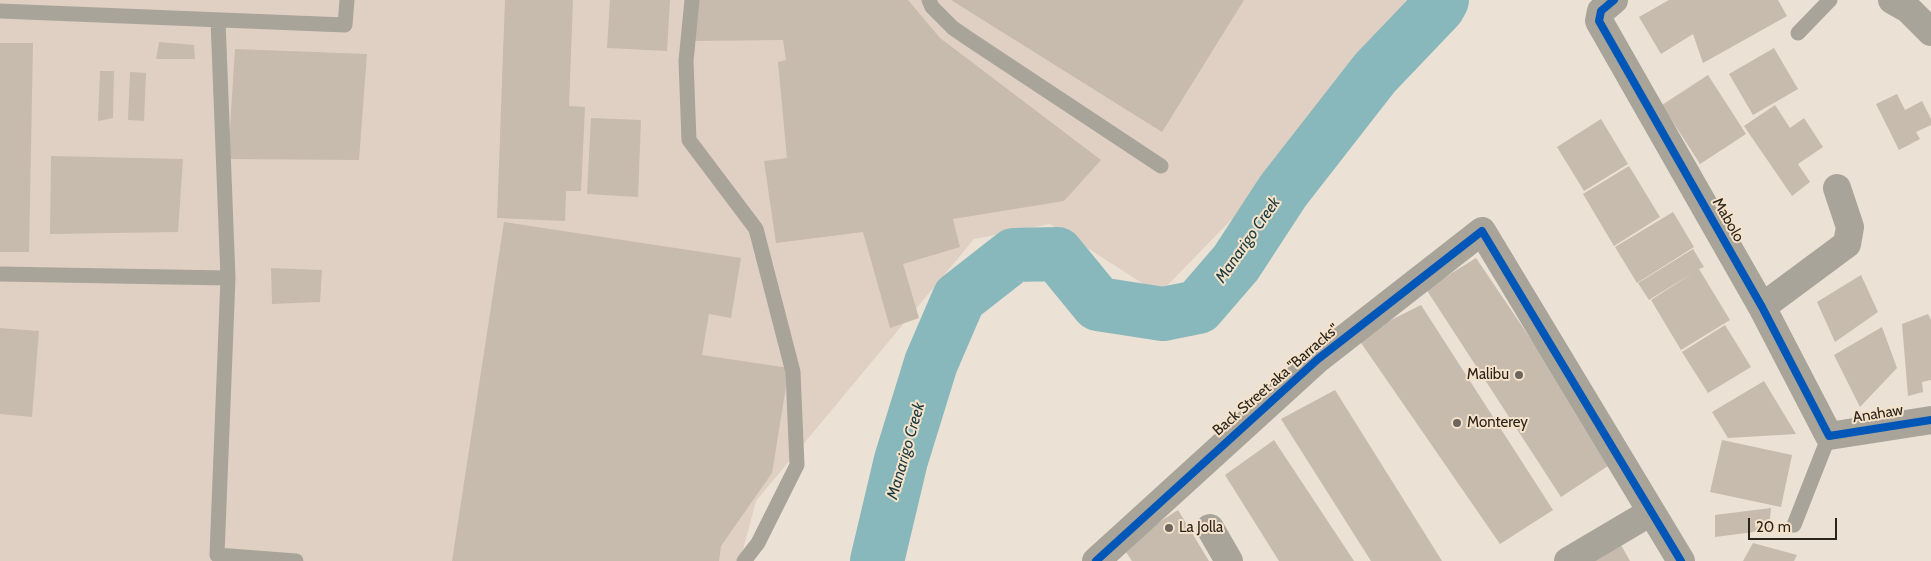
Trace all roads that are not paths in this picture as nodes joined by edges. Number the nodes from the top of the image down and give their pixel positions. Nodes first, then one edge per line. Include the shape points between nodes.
1 (347, 0) edge
2 (692, 0) edge
3 (929, 0) edge
4 (1830, 0) edge
5 (1892, 0) edge
6 (1606, 10) edge
7 (0, 11) edge
8 (218, 20) junction
9 (1931, 32) edge
10 (1798, 33) dead end
11 (1161, 166) dead end
12 (1837, 188) dead end
13 (0, 274) edge
14 (228, 278) junction
15 (1762, 307) junction
16 (1931, 420) edge
17 (1829, 436) junction
18 (1651, 512) junction
19 (1794, 525) dead end
20 (1210, 528) dead end
21 (296, 561) edge
22 (744, 561) edge
23 (1096, 561) edge
24 (1230, 561) edge
25 (1568, 561) edge
26 (1681, 561) edge

1 - 8 lane via 344,25
2 - 22 lane via 686,61 689,140 756,229 793,372 797,465 758,543
3 - 11 lane via 953,28
4 - 10 lane
5 - 9 street via 1908,9
6 - 15 street, Mabolo
7 - 8 lane
8 - 14 lane
12 - 15 street via 1850,227 1847,244
13 - 14 lane
14 - 21 lane via 216,555
15 - 17 street, Mabolo
16 - 17 street, Anahaw
17 - 19 lane
18 - 23 street, Back Street aka "Barracks" via 1482,231 1318,359
18 - 25 street
18 - 26 street
20 - 24 street

